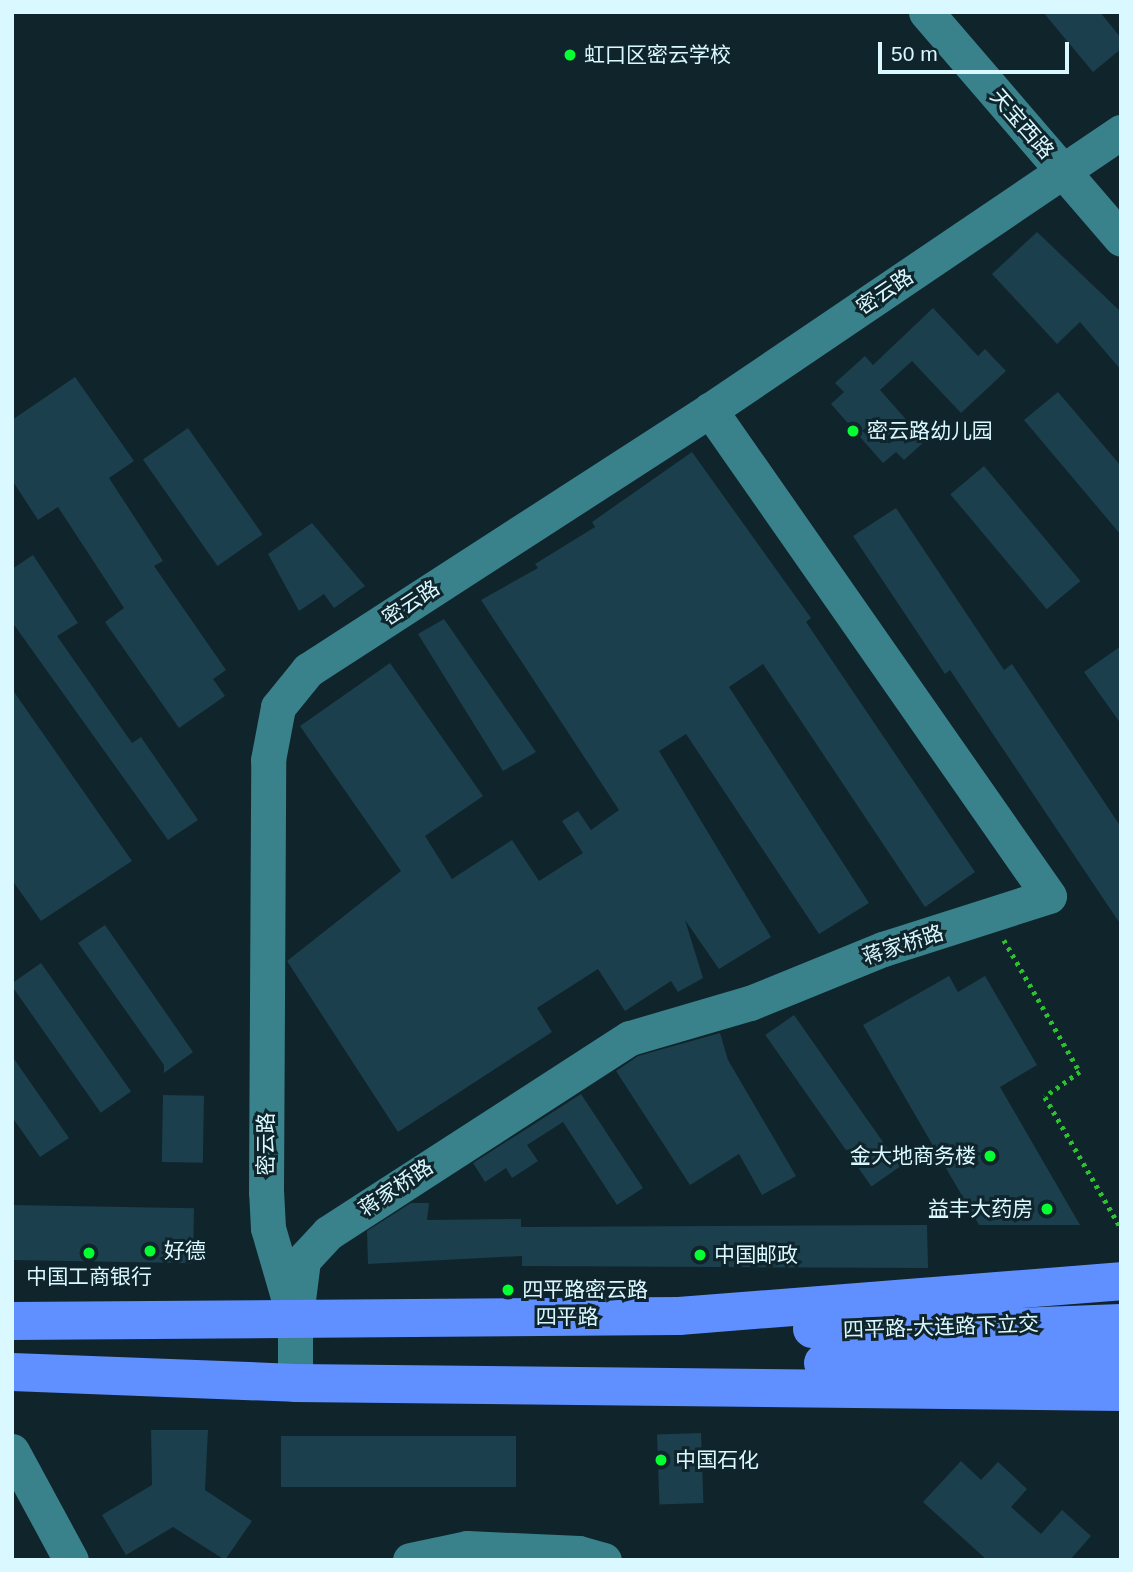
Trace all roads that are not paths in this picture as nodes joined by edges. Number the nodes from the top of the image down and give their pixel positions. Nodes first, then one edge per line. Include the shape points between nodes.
1 (926, 12) edge
2 (1121, 132) edge
3 (1063, 172) junction
4 (1121, 239) edge
5 (710, 410) junction
6 (1121, 1281) edge
7 (679, 1316) junction
8 (12, 1321) edge
9 (295, 1321) junction
10 (1121, 1323) edge
11 (1121, 1356) edge
12 (12, 1372) edge
13 (295, 1384) junction
14 (698, 1385) junction
15 (1121, 1392) edge
16 (12, 1451) edge
17 (71, 1560) edge
18 (410, 1560) edge
19 (604, 1560) edge

1 - 3 street, 天宝西路
2 - 3 street, 密云路
3 - 4 street, 天宝西路
3 - 5 street, 密云路
5 - 9 street, 密云路 via 308,670 278,707 268,760 267,1192 271,1240
5 - 9 street, 蒋家桥路 via 1049,897 883,948 750,1003 630,1038 328,1233 303,1260
6 - 7 main road, 四平路
7 - 9 main road, 四平路
7 - 10 main road, 四平路-大连路下立交 via 885,1332
8 - 9 main road, 四平路
9 - 13 street, 密云路
11 - 14 main road, 四平路-大连路下立交 via 775,1364
12 - 13 main road
13 - 14 main road
14 - 15 main road
16 - 17 street
18 - 19 street via 467,1548 579,1553

